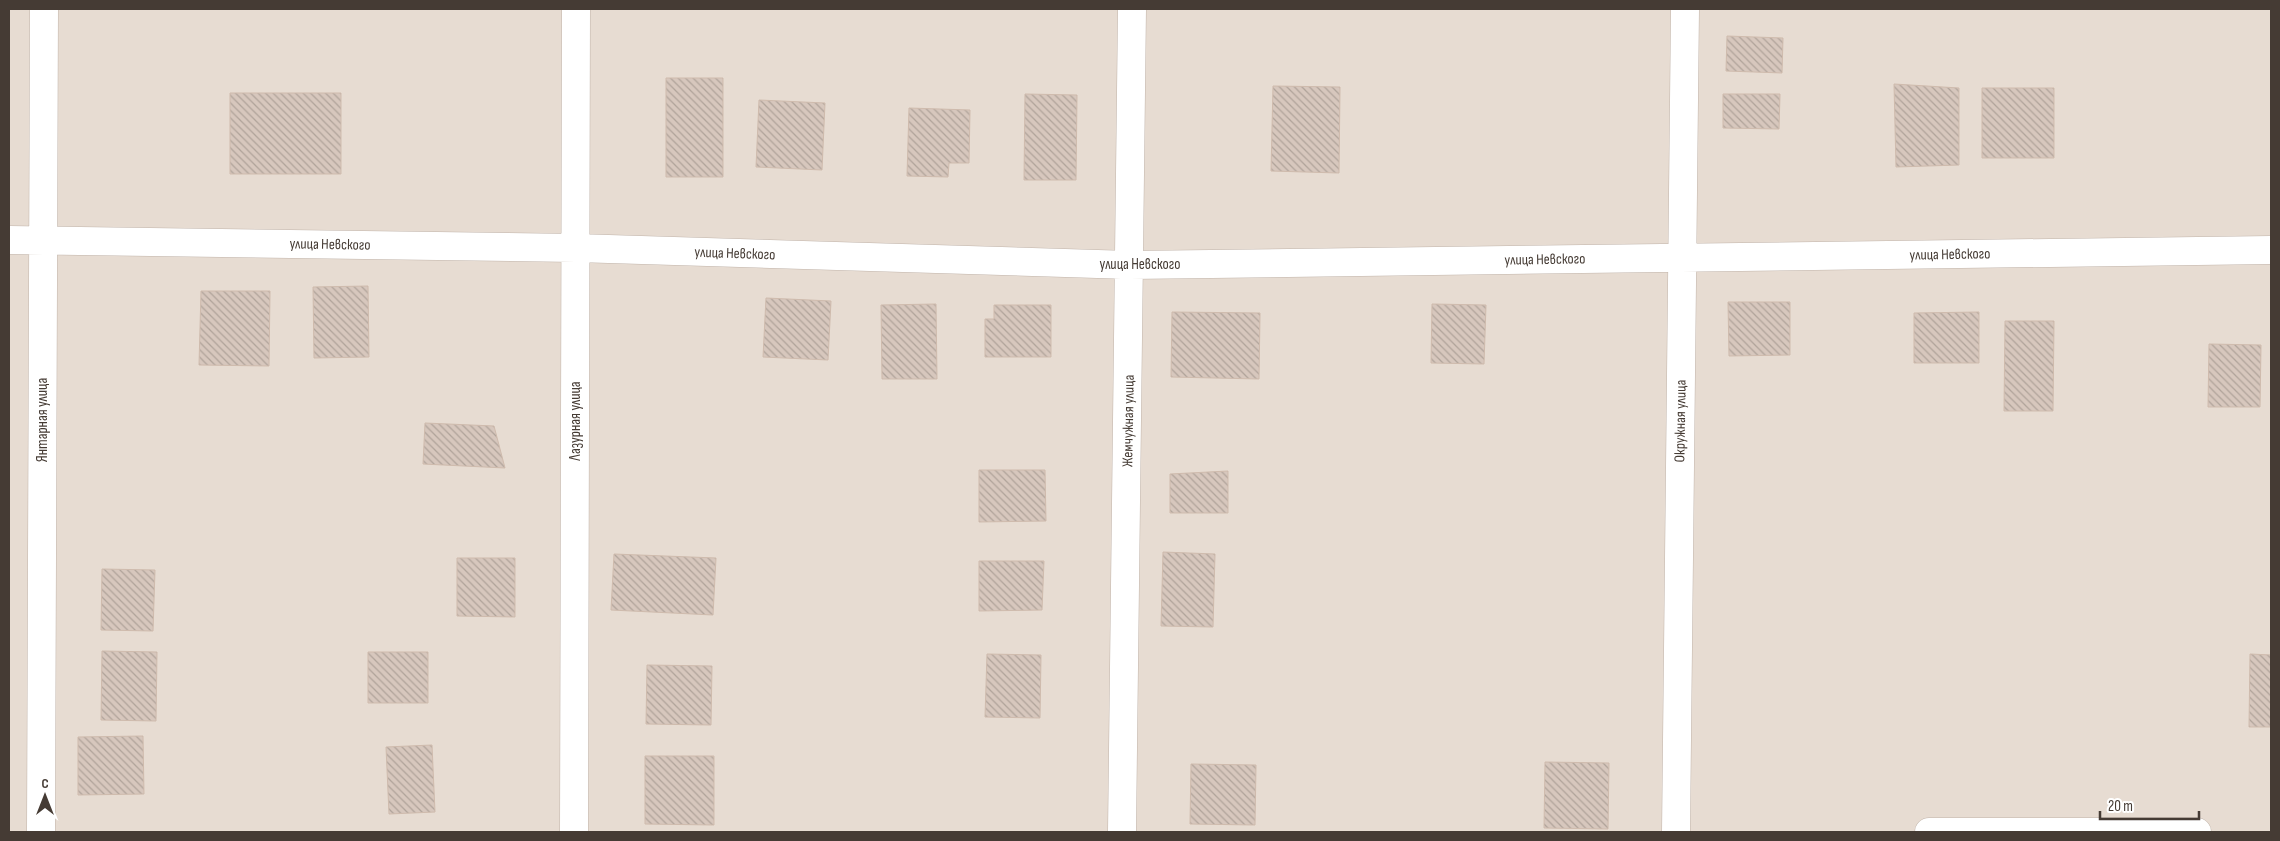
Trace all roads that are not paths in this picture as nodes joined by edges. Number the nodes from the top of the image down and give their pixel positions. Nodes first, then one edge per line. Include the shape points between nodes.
1 (44, 9) edge
2 (576, 9) edge
3 (1132, 9) edge
4 (1685, 9) edge
5 (9, 240) edge
6 (42, 240) junction
7 (576, 248) junction
8 (2271, 250) edge
9 (1682, 257) junction
10 (1130, 265) junction
11 (41, 832) edge
12 (574, 832) edge
13 (1122, 832) edge
14 (1676, 832) edge
15 (1929, 832) edge
16 (2197, 832) edge

1 - 6 street, Янтарная улица
2 - 7 street, Лазурная улица
3 - 10 street, Жемчужная улица
4 - 9 street, Окружная улица
5 - 6 street, улица Невского
6 - 7 street, улица Невского
6 - 11 street, Янтарная улица
7 - 10 street, улица Невского
7 - 12 street, Лазурная улица
8 - 9 street, улица Невского
9 - 10 street, улица Невского
9 - 14 street, Окружная улица
10 - 13 street, Жемчужная улица
15 - 16 street

